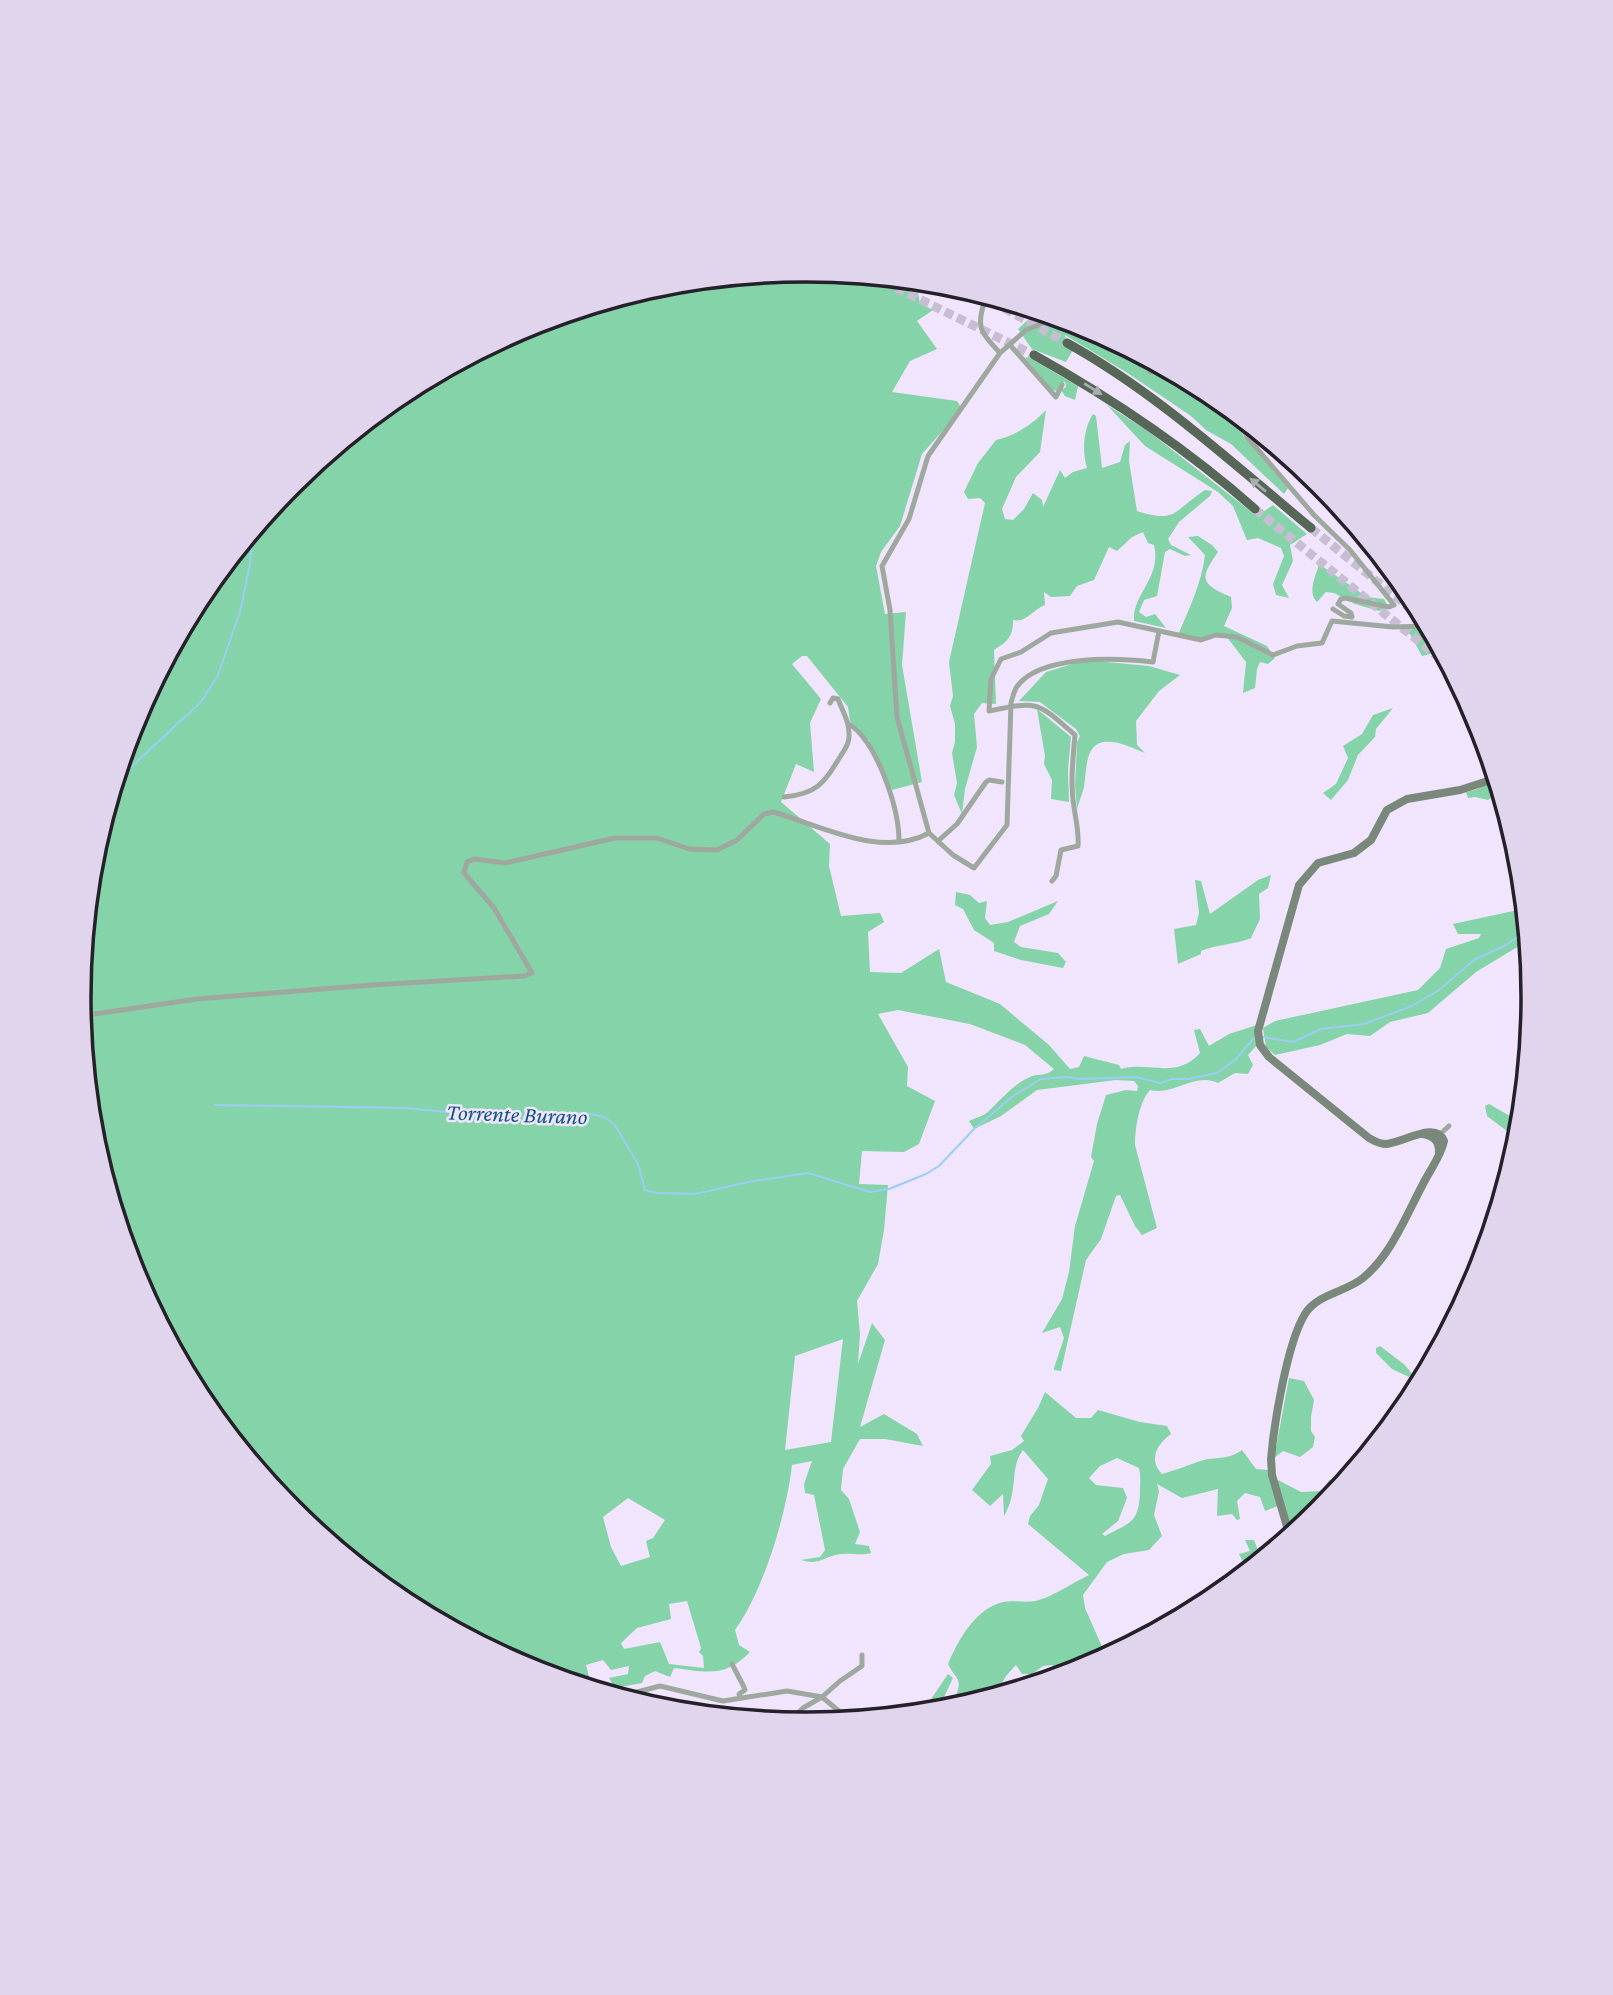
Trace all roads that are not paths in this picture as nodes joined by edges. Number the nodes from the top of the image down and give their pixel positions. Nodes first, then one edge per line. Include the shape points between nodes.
1 (984, 304) edge
2 (1043, 323) edge
3 (1067, 343) tunnel mouth
4 (1010, 345) junction
5 (1000, 353) junction
6 (1034, 355) tunnel mouth
7 (1062, 386) dead end
8 (1246, 433) edge
9 (1255, 509) tunnel mouth
10 (1311, 528) tunnel mouth
11 (1333, 609) dead end
12 (1417, 626) edge
13 (1159, 631) junction
14 (830, 703) dead end
15 (1011, 706) junction
16 (849, 724) junction
17 (1488, 781) edge
18 (1002, 782) dead end
19 (784, 797) dead end
20 (929, 833) junction
21 (899, 841) junction
22 (938, 841) junction
23 (1052, 881) dead end
24 (92, 1014) edge
25 (1449, 1126) dead end
26 (1438, 1136) junction
27 (1287, 1527) edge
28 (862, 1655) dead end
29 (732, 1664) dead end
30 (636, 1692) edge
31 (822, 1697) junction
32 (740, 1698) junction
33 (840, 1712) edge
34 (798, 1713) edge

1 - 5 street via 979,324
2 - 4 street via 1026,330
10 -> 3 highway via 1175,415
4 - 5 street
4 - 7 street via 1056,397
5 - 20 street via 928,456 909,519 882,566 890,610 897,717
6 -> 9 highway via 1160,433
8 - 11 street via 1394,605 1345,598 1338,604 1352,617
12 - 13 street via 1332,621 1322,643 1273,655 1237,637 1216,635 1201,640
13 - 15 street via 1153,662 1113,659 1042,669 1017,687
13 - 15 street via 1118,622 1051,633 1000,659 991,679 989,710
14 - 16 street via 838,699
15 - 22 street via 1007,825 974,868
15 - 23 street via 1037,704 1075,735 1078,846 1061,849
16 - 19 street via 849,743 825,780 810,792
16 - 21 street via 876,756 895,808
17 - 26 main road via 1407,799 1387,810 1371,841 1354,853 1318,863 1298,885 1258,1031 1260,1045 1269,1056 1369,1138 1383,1144 1434,1131
18 - 22 street via 986,782 957,824
20 - 21 street
20 - 22 street
21 - 24 street via 861,839 773,812 717,850 689,849 657,838 615,838 505,863 474,859 467,862 464,873 494,908 532,973 197,999
25 - 26 street
26 - 27 main road via 1444,1141 1439,1152 1379,1262 1349,1288 1312,1305 1299,1327 1290,1352 1271,1459
28 - 31 street via 862,1667
29 - 32 street via 745,1690
30 - 32 street via 660,1686 723,1701
31 - 32 street via 787,1692
31 - 33 street
31 - 34 street

